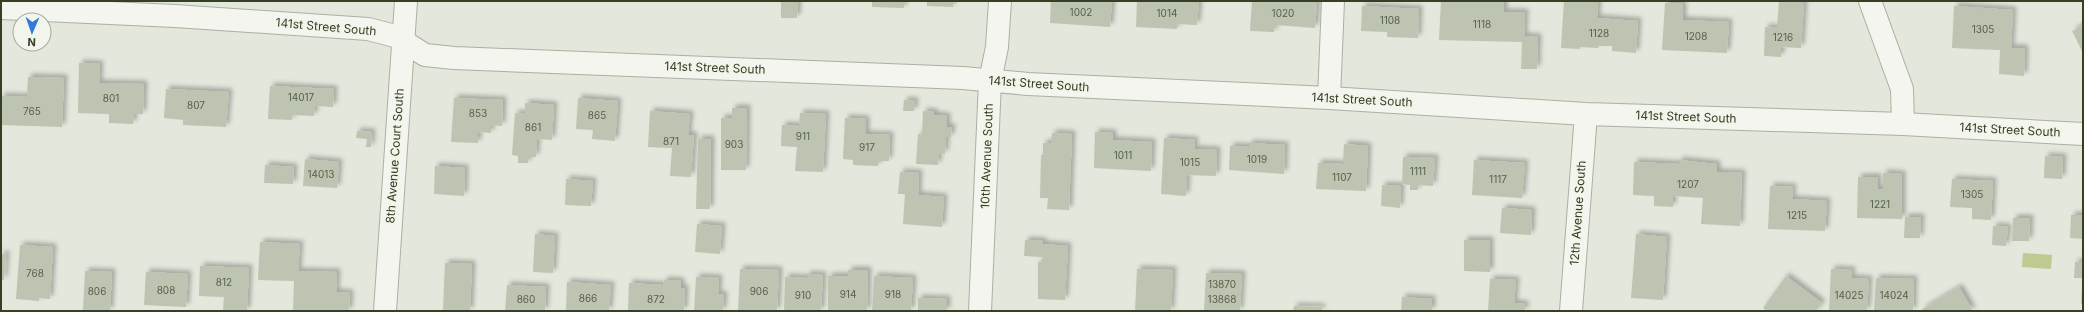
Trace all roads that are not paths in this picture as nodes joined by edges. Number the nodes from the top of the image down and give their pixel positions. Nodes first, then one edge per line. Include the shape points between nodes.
1 (406, 1) edge
2 (1000, 1) edge
3 (1333, 1) edge
4 (1870, 1) edge
5 (1, 8) edge
6 (404, 43) junction
7 (990, 81) junction
8 (1329, 98) junction
9 (1586, 114) junction
10 (1903, 124) junction
11 (2083, 134) edge
12 (385, 311) edge
13 (980, 311) edge
14 (1571, 311) edge

1 - 6 street, 8th Avenue Court South
2 - 7 street, 10th Avenue South via 997,47
3 - 8 street
4 - 10 street via 1902,89
5 - 6 street, 141st Street South via 368,29 395,36
6 - 7 street, 141st Street South via 425,55 454,58 956,77
6 - 12 street, 8th Avenue Court South
7 - 8 street, 141st Street South
7 - 13 street, 10th Avenue South
8 - 9 street, 141st Street South
9 - 10 street, 141st Street South
9 - 14 street, 12th Avenue South
10 - 11 street, 141st Street South

